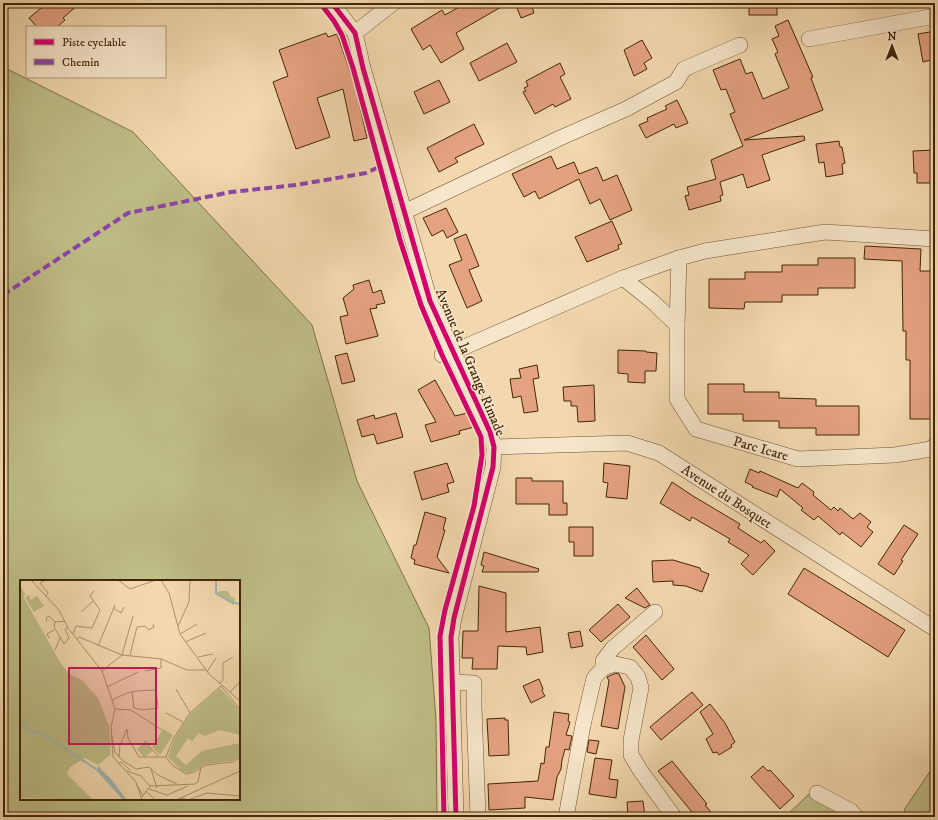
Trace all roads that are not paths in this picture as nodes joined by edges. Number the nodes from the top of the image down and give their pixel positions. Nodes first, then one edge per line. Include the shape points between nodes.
1 (332, 3) edge
2 (393, 3) edge
3 (935, 16) edge
4 (355, 33) junction
5 (809, 39) dead end
6 (740, 45) dead end
7 (404, 212) junction
8 (935, 239) edge
9 (679, 258) junction
10 (623, 278) junction
11 (677, 325) junction
12 (448, 353) junction
13 (935, 445) edge
14 (494, 447) junction
15 (655, 612) dead end
16 (935, 629) edge
17 (604, 668) junction
18 (453, 682) junction
19 (817, 793) dead end
20 (456, 817) edge
21 (478, 817) edge
22 (566, 817) edge
23 (674, 817) edge
24 (856, 817) edge

1 - 4 street
2 - 4 street
3 - 5 street
4 - 7 street, Avenue de la Grange Rimade
6 - 7 street via 684,69 676,82 626,109
7 - 12 street, Avenue de la Grange Rimade
8 - 9 street via 825,232 705,251
9 - 10 street
9 - 11 street, Parc Icare
10 - 11 street
10 - 12 street
11 - 13 street, Parc Icare via 677,400 696,430 798,459 896,455 931,449
12 - 14 street, Avenue de la Grange Rimade via 490,432
14 - 16 street, Avenue du Bosquet via 627,444 658,453
14 - 18 street, Avenue de la Grange Rimade via 493,467 454,618 451,636
15 - 17 street via 613,648 603,660
17 - 22 street via 594,678
17 - 23 street via 615,664 630,667 638,677 641,688 631,740 631,755
18 - 20 street, Avenue de la Grange Rimade
18 - 21 street via 474,683
19 - 24 street via 851,811

